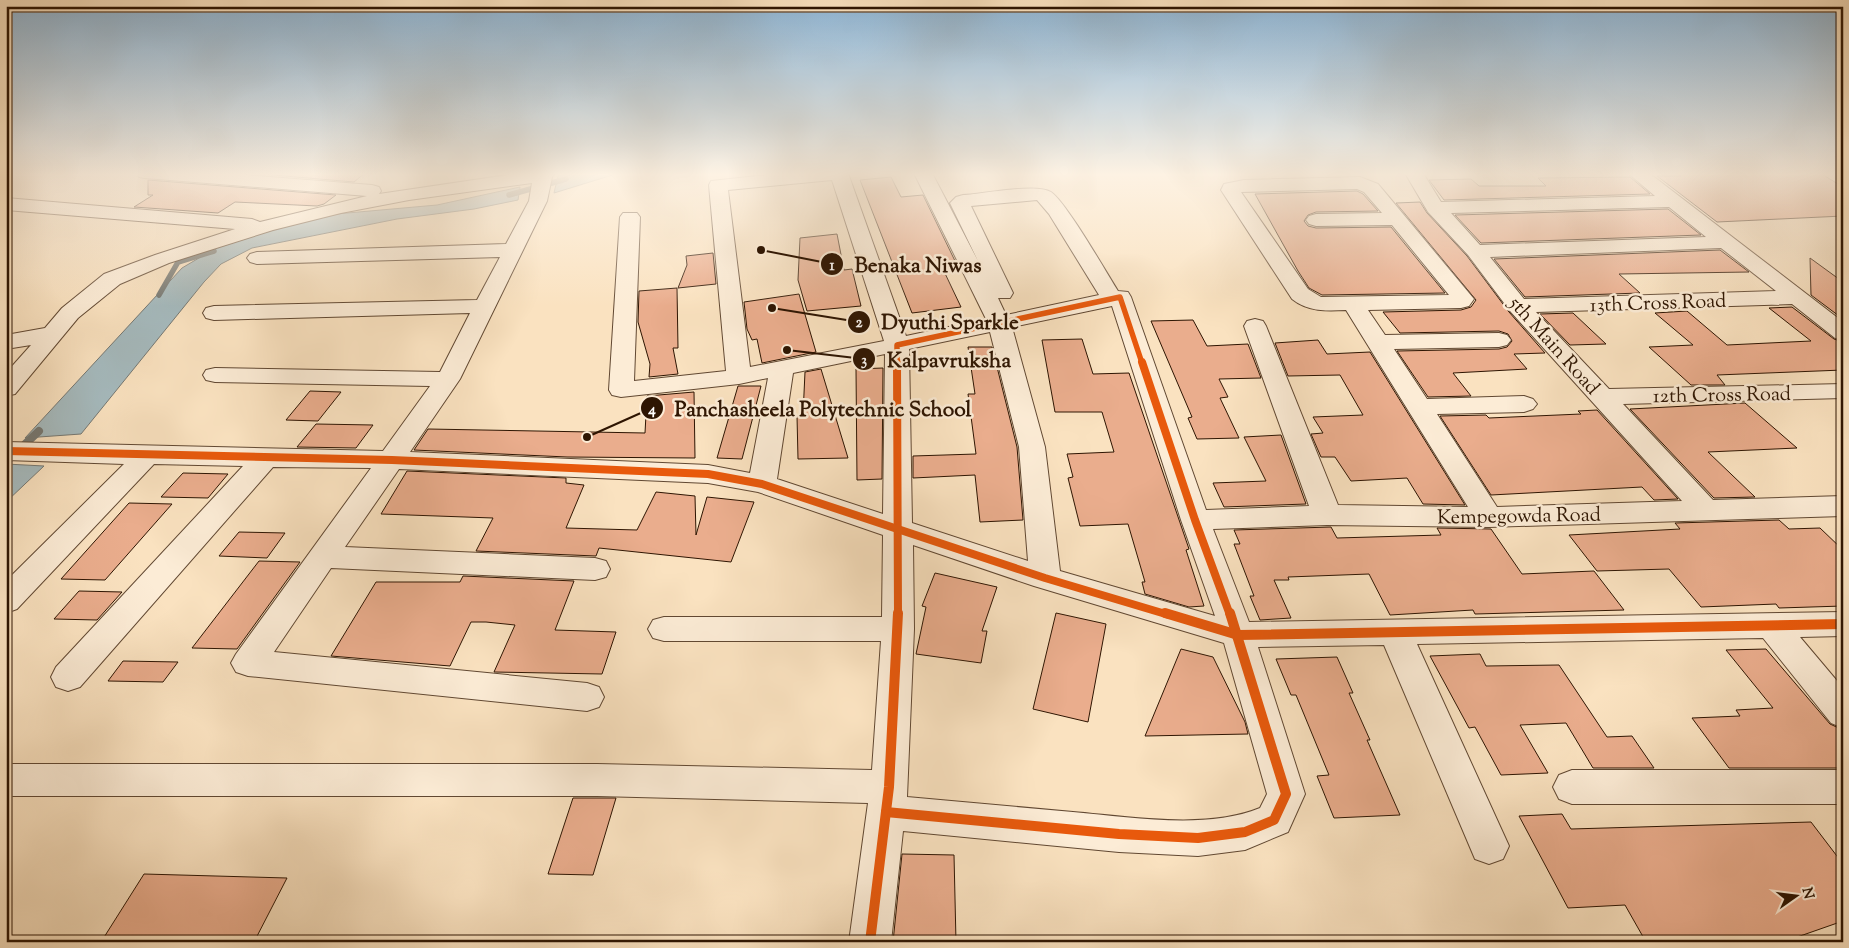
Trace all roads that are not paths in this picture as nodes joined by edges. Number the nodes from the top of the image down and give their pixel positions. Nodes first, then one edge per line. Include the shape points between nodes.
1 (162, 217) edge
2 (300, 217) edge
3 (527, 217) edge
4 (630, 217) dead end
5 (721, 217) edge
6 (854, 217) edge
7 (945, 217) edge
8 (967, 217) edge
9 (1058, 217) edge
10 (1248, 217) edge
11 (1395, 217) edge
12 (1444, 217) edge
13 (1694, 217) edge
14 (1316, 220) dead end
15 (1397, 220) junction
16 (266, 226) junction
17 (1727, 242) junction
18 (513, 250) junction
19 (1475, 251) junction
20 (257, 258) dead end
21 (1110, 295) junction
22 (1799, 297) junction
23 (1353, 303) junction
24 (486, 306) junction
25 (1518, 306) junction
26 (214, 313) dead end
27 (999, 323) junction
28 (1255, 326) dead end
29 (1843, 333) edge
30 (52, 334) junction
31 (1499, 340) dead end
32 (6, 342) edge
33 (1378, 342) junction
34 (897, 345) junction
35 (782, 368) junction
36 (215, 375) dead end
37 (739, 377) junction
38 (448, 379) junction
39 (6, 389) edge
40 (1843, 391) edge
41 (1602, 397) junction
42 (1524, 404) dead end
43 (1419, 406) junction
44 (6, 451) edge
45 (148, 455) junction
46 (266, 458) junction
47 (392, 460) junction
48 (762, 484) junction
49 (1843, 506) edge
50 (1706, 510) junction
51 (1327, 515) junction
52 (1489, 517) junction
53 (1195, 520) junction
54 (898, 529) junction
55 (323, 556) junction
56 (595, 569) dead end
57 (1045, 578) junction
58 (6, 601) edge
59 (1843, 624) edge
60 (1771, 625) junction
61 (664, 629) dead end
62 (898, 629) junction
63 (1395, 633) junction
64 (1238, 635) junction
65 (68, 677) dead end
66 (587, 696) dead end
67 (1843, 712) edge
68 (6, 780) edge
69 (1572, 787) dead end
70 (1843, 787) edge
71 (887, 799) junction
72 (1489, 846) dead end
73 (870, 942) edge

1 - 16 street
2 - 16 street
3 - 18 street
4 - 37 street via 621,390
5 - 37 street
6 - 34 street
7 - 27 street
8 - 21 street via 1007,305
9 - 21 street
10 - 23 street via 1307,300 1320,304
11 - 15 street
12 - 19 street, 5th Main Road
13 - 17 street
14 - 15 street
15 - 23 street via 1463,299 1456,302
16 - 30 street via 162,259 112,279 70,313
17 - 19 street
17 - 22 street
18 - 20 street
18 - 24 street
19 - 25 street, 5th Main Road
21 - 27 street
21 - 53 street via 1120,297
22 - 25 street, 13th Cross Road
22 - 29 street
23 - 33 street
24 - 26 street
24 - 38 street
25 - 41 street, 5th Main Road
27 - 34 street
27 - 57 street via 1032,447
28 - 51 street
30 - 32 street
30 - 39 street
31 - 33 street
33 - 43 street
34 - 35 street
34 - 54 street
35 - 37 street
35 - 48 street
36 - 38 street
38 - 47 street
40 - 41 street, 12th Cross Road
41 - 50 street, 5th Main Road
42 - 43 street
43 - 52 street
44 - 45 street
45 - 46 street
45 - 58 street
46 - 47 street
46 - 65 street
47 - 48 street via 708,474
47 - 55 street
48 - 54 street
49 - 50 street, Kempegowda Road
50 - 52 street, Kempegowda Road
51 - 52 street, Kempegowda Road
51 - 53 street, Kempegowda Road
53 - 64 street
54 - 57 street
54 - 62 street
55 - 56 street
55 - 66 street via 248,663
57 - 64 street
59 - 60 street
60 - 63 street
60 - 67 street
61 - 62 street
62 - 71 street
63 - 64 street
63 - 72 street
64 - 71 street via 1286,794 1274,820 1245,832 1198,838 1119,834
68 - 71 street via 597,780
69 - 70 street
71 - 73 street

